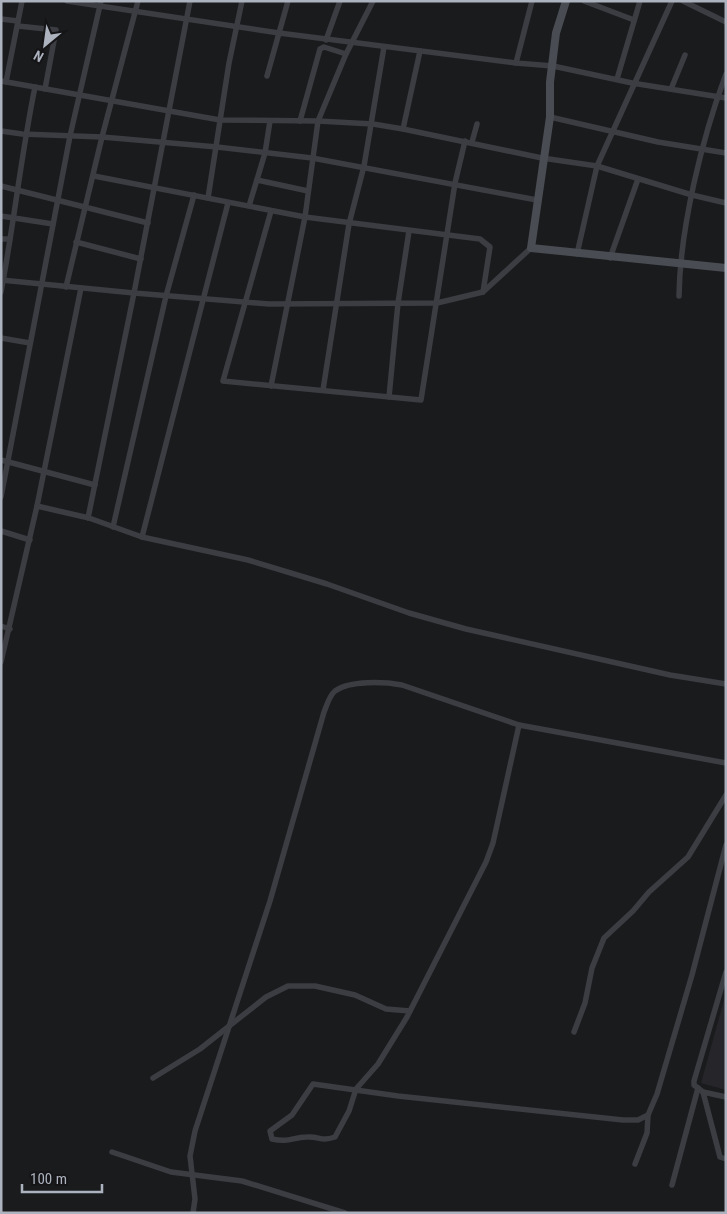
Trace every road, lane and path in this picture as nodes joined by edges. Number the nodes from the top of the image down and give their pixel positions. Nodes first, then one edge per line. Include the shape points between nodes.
1 (22, 1) edge
2 (66, 1) edge
3 (138, 1) edge
4 (190, 1) edge
5 (242, 1) edge
6 (288, 1) edge
7 (340, 1) edge
8 (373, 1) edge
9 (532, 1) edge
10 (566, 1) edge
11 (584, 1) edge
12 (640, 1) edge
13 (672, 1) edge
14 (683, 1) edge
15 (100, 4) edge
16 (136, 12) junction
17 (186, 18) junction
18 (1, 19) edge
19 (634, 20) junction
20 (726, 22) edge
21 (18, 24) junction
22 (237, 26) junction
23 (279, 33) junction
24 (326, 40) junction
25 (352, 43) junction
26 (384, 47) junction
27 (420, 51) junction
28 (346, 54) junction
29 (685, 55) dead end
30 (516, 63) junction
31 (553, 66) junction
32 (726, 74) edge
33 (267, 76) dead end
34 (617, 79) junction
35 (4, 81) edge
36 (634, 83) junction
37 (35, 87) junction
38 (45, 89) junction
39 (671, 89) junction
40 (79, 96) junction
41 (718, 96) junction
42 (726, 98) edge
43 (111, 100) junction
44 (170, 111) junction
45 (550, 117) junction
46 (220, 120) junction
47 (270, 121) junction
48 (300, 121) junction
49 (318, 121) junction
50 (373, 124) junction
51 (477, 124) dead end
52 (403, 129) junction
53 (1, 131) edge
54 (613, 131) junction
55 (25, 134) junction
56 (70, 136) junction
57 (102, 138) junction
58 (468, 142) junction
59 (163, 143) junction
60 (216, 146) junction
61 (704, 151) junction
62 (266, 153) junction
63 (726, 153) edge
64 (312, 158) junction
65 (542, 158) junction
66 (364, 166) junction
67 (597, 166) junction
68 (94, 176) junction
69 (638, 179) junction
70 (257, 180) junction
71 (455, 183) junction
72 (1, 186) edge
73 (154, 187) junction
74 (19, 191) junction
75 (308, 191) junction
76 (194, 195) junction
77 (692, 195) junction
78 (208, 198) junction
79 (57, 200) junction
80 (537, 200) junction
81 (228, 203) junction
82 (726, 203) edge
83 (249, 206) junction
84 (87, 208) junction
85 (271, 211) junction
86 (1, 216) edge
87 (14, 217) junction
88 (305, 217) junction
89 (148, 223) junction
90 (52, 224) junction
91 (349, 224) junction
92 (409, 231) junction
93 (446, 235) junction
94 (1, 239) edge
95 (10, 239) junction
96 (76, 242) junction
97 (531, 248) junction
98 (578, 254) junction
99 (141, 258) junction
100 (610, 258) junction
101 (680, 263) junction
102 (726, 268) edge
103 (2, 280) edge
104 (40, 284) junction
105 (66, 287) junction
106 (81, 288) junction
107 (1, 292) edge
108 (482, 292) junction
109 (134, 293) junction
110 (166, 296) junction
111 (679, 296) dead end
112 (204, 299) junction
113 (246, 303) junction
114 (398, 303) junction
115 (438, 303) junction
116 (288, 304) junction
117 (337, 304) junction
118 (1, 338) edge
119 (30, 342) junction
120 (272, 386) junction
121 (323, 390) junction
122 (388, 397) junction
123 (1, 460) edge
124 (10, 462) junction
125 (44, 471) junction
126 (95, 485) junction
127 (1, 497) edge
128 (37, 506) junction
129 (88, 518) junction
130 (113, 527) junction
131 (1, 531) edge
132 (142, 536) junction
133 (30, 540) junction
134 (1, 626) edge
135 (10, 629) junction
136 (1, 661) edge
137 (726, 684) edge
138 (519, 725) junction
139 (726, 763) edge
140 (726, 795) edge
141 (726, 845) edge
142 (726, 972) edge
143 (410, 1011) junction
144 (229, 1027) junction
145 (574, 1032) dead end
146 (153, 1078) dead end
147 (356, 1089) junction
148 (701, 1090) junction
149 (726, 1097) edge
150 (648, 1115) junction
151 (112, 1152) dead end
152 (726, 1159) edge
153 (634, 1164) dead end
154 (194, 1175) junction
155 (672, 1185) dead end
156 (194, 1213) edge
157 (345, 1213) edge

1 - 21 street
2 - 15 street
3 - 16 street
4 - 17 street
5 - 22 street
6 - 23 street
7 - 24 street
8 - 25 street
9 - 30 street
10 - 31 street via 556,33
11 - 19 street
12 - 19 street
13 - 36 street
14 - 20 street
15 - 16 street
15 - 40 street
16 - 17 street
16 - 43 street
17 - 22 street
17 - 44 street
18 - 21 street
19 - 34 street
21 - 35 street
21 - 38 street via 56,30
22 - 23 street
22 - 46 street
23 - 24 street
23 - 33 street
24 - 25 street
25 - 26 street
25 - 28 street
26 - 27 street
26 - 50 street
27 - 30 street
27 - 52 street
28 - 48 street via 324,47 320,49
28 - 49 street
29 - 39 street
30 - 31 street
31 - 34 street
31 - 45 street
32 - 41 street
34 - 36 street
35 - 37 street
36 - 39 street
36 - 54 street
37 - 38 street
37 - 55 street
38 - 40 street
39 - 41 street
40 - 43 street
40 - 56 street
41 - 42 street
41 - 61 street
43 - 44 street
43 - 57 street
44 - 46 street
44 - 59 street
45 - 54 street
45 - 65 street
46 - 47 street
46 - 60 street
47 - 48 street
47 - 62 street
48 - 49 street
49 - 50 street
49 - 64 street
50 - 52 street
50 - 66 street
51 - 58 street
52 - 58 street
53 - 55 street
54 - 61 street
54 - 67 street
55 - 56 street
55 - 74 street
56 - 57 street
56 - 79 street
57 - 59 street
57 - 68 street
58 - 65 street
58 - 71 street
59 - 60 street
59 - 73 street
60 - 62 street
60 - 78 street
61 - 63 street
61 - 77 street
62 - 64 street
62 - 70 street
64 - 66 street
64 - 75 street
65 - 67 street
65 - 80 street
66 - 71 street
66 - 91 street
67 - 69 street
67 - 98 street
68 - 73 street
68 - 84 street
69 - 77 street
69 - 100 street
70 - 75 street
70 - 83 street
71 - 80 street
71 - 93 street
72 - 74 street
73 - 76 street
73 - 89 street
74 - 79 street
74 - 87 street
75 - 88 street
76 - 78 street
76 - 110 street
77 - 82 street
77 - 101 street
78 - 81 street
79 - 84 street
79 - 90 street
80 - 97 street
81 - 83 street
81 - 112 street
83 - 85 street
84 - 89 street
84 - 96 street
85 - 88 street
85 - 113 street
86 - 87 street
87 - 90 street
87 - 95 street
88 - 91 street
88 - 116 street
89 - 99 street
90 - 104 street
91 - 92 street
91 - 117 street
92 - 93 street
92 - 114 street
93 - 108 street via 480,239 490,247
93 - 115 street
94 - 95 street
95 - 103 street
96 - 99 street
96 - 105 street
97 - 98 street
97 - 108 street
98 - 100 street
99 - 109 street
100 - 101 street
101 - 102 street
101 - 111 street
103 - 104 street
103 - 107 street
104 - 105 street
104 - 119 street
105 - 106 street
106 - 109 street
106 - 125 street
108 - 115 street
109 - 110 street
109 - 126 street
110 - 112 street
110 - 130 street
112 - 113 street
112 - 132 street
113 - 116 street
113 - 120 street via 222,381
114 - 115 street
114 - 117 street
114 - 122 street
115 - 122 street via 421,400
116 - 117 street
116 - 120 street
117 - 121 street
118 - 119 street
119 - 124 street
120 - 121 street
121 - 122 street
123 - 124 street
124 - 125 street
124 - 127 street
125 - 126 street
125 - 128 street
126 - 129 street
128 - 129 street
128 - 133 street
129 - 130 street
130 - 132 street
131 - 133 street
132 - 137 street via 248,560 466,629 670,675
133 - 135 street
134 - 135 street
135 - 136 street
138 - 139 street
138 - 143 street via 490,849
138 - 144 street via 402,685 385,682 362,684 334,692 324,712 270,901
140 - 145 street via 688,857 604,938
141 - 150 street via 690,984 658,1094
142 - 148 street via 694,1081
143 - 144 street via 386,1009 355,995 315,986 288,986 266,996
143 - 147 street via 378,1064
144 - 146 street
144 - 154 street via 195,1131 190,1156
147 - 147 street via 349,1111 334,1137 324,1140 308,1137 286,1142 272,1139 270,1131 292,1115 313,1084
147 - 150 street via 623,1120 638,1120
148 - 149 street
148 - 152 street via 720,1157
148 - 155 street
150 - 153 street via 646,1133
151 - 154 street via 171,1172
154 - 156 street
154 - 157 street via 242,1181

